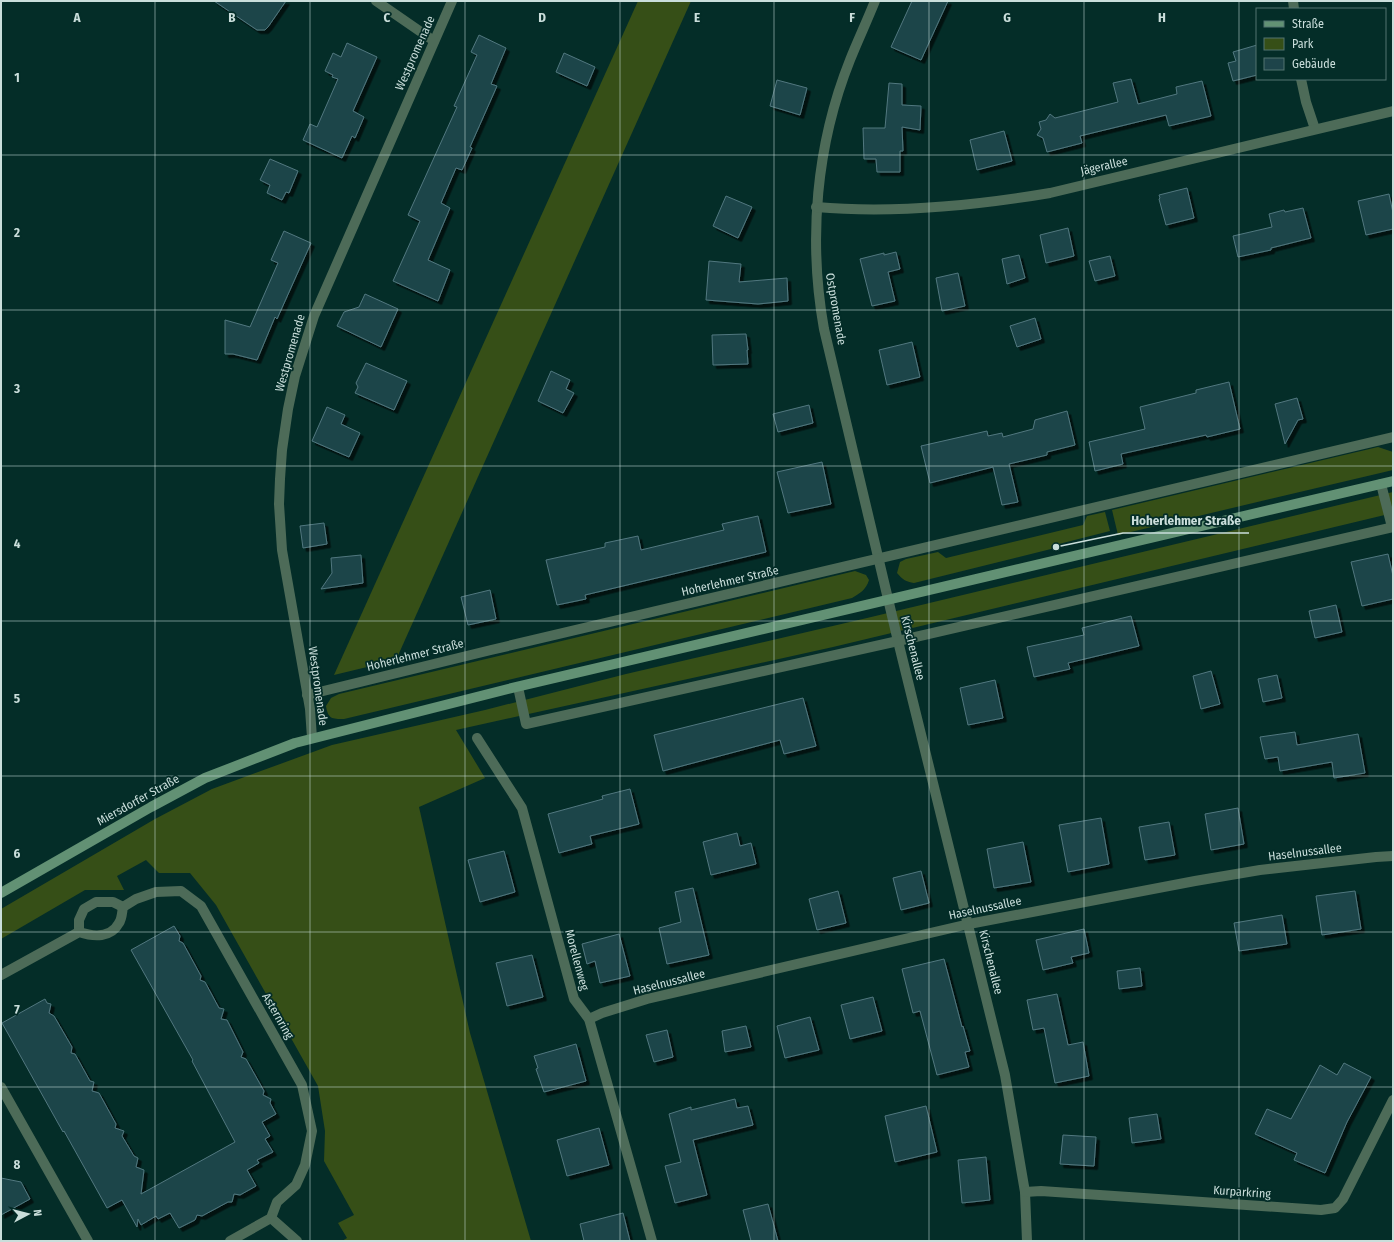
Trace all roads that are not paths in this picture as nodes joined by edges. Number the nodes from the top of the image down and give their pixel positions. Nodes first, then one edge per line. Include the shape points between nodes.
1 (376, 1) edge
2 (452, 1) edge
3 (875, 1) edge
4 (434, 41) junction
5 (1302, 80) edge
6 (1393, 111) edge
7 (1315, 129) junction
8 (816, 207) junction
9 (1393, 437) edge
10 (1393, 481) edge
11 (1381, 484) junction
12 (1392, 527) edge
13 (878, 559) junction
14 (888, 600) junction
15 (898, 642) junction
16 (518, 687) junction
17 (307, 695) junction
18 (312, 738) junction
19 (477, 738) dead end
20 (1393, 856) edge
21 (1, 892) edge
22 (123, 907) junction
23 (969, 924) junction
24 (80, 932) junction
25 (1, 975) edge
26 (589, 1019) junction
27 (1, 1087) edge
28 (1393, 1100) edge
29 (1025, 1192) junction
30 (271, 1218) junction
31 (88, 1241) edge
32 (230, 1241) edge
33 (297, 1241) edge
34 (652, 1241) edge
35 (1027, 1241) edge

1 - 4 street
2 - 4 street, Westpromenade
3 - 8 street, Ostpromenade via 849,60 832,113
4 - 17 street, Westpromenade via 314,316 295,376 288,409 280,479 282,550
5 - 7 street
6 - 7 street, Jägerallee
7 - 8 street, Jägerallee via 1050,193 938,207 850,210
8 - 13 street, Ostpromenade via 816,271 824,329
9 - 13 street, Hoherlehmer Straße
10 - 11 street
11 - 12 street
11 - 14 street
12 - 15 street
13 - 14 street, Ostpromenade
13 - 17 street, Hoherlehmer Straße
14 - 15 street, Kirschenallee
14 - 16 street
15 - 16 street via 526,724
15 - 23 street, Kirschenallee
16 - 18 street
17 - 18 street, Westpromenade
18 - 21 street, Miersdorfer Straße via 205,778
19 - 26 street, Morellenweg via 522,808 574,999
20 - 23 street, Haselnussallee via 1260,870
22 - 24 street via 120,922 113,932 90,936
22 - 24 street via 113,902 96,902 84,909 79,920
22 - 30 street, Asternring via 156,892 181,891 201,906 302,1085 312,1131 306,1165 296,1185 276,1202
23 - 26 street, Haselnussallee via 647,999
23 - 29 street, Kirschenallee via 1005,1075
24 - 25 street
26 - 34 street, Morellenweg
27 - 31 street
28 - 29 street, Kurparkring via 1343,1199 1334,1208 1321,1210
29 - 35 street, Kirschenallee
30 - 32 street
30 - 33 street

